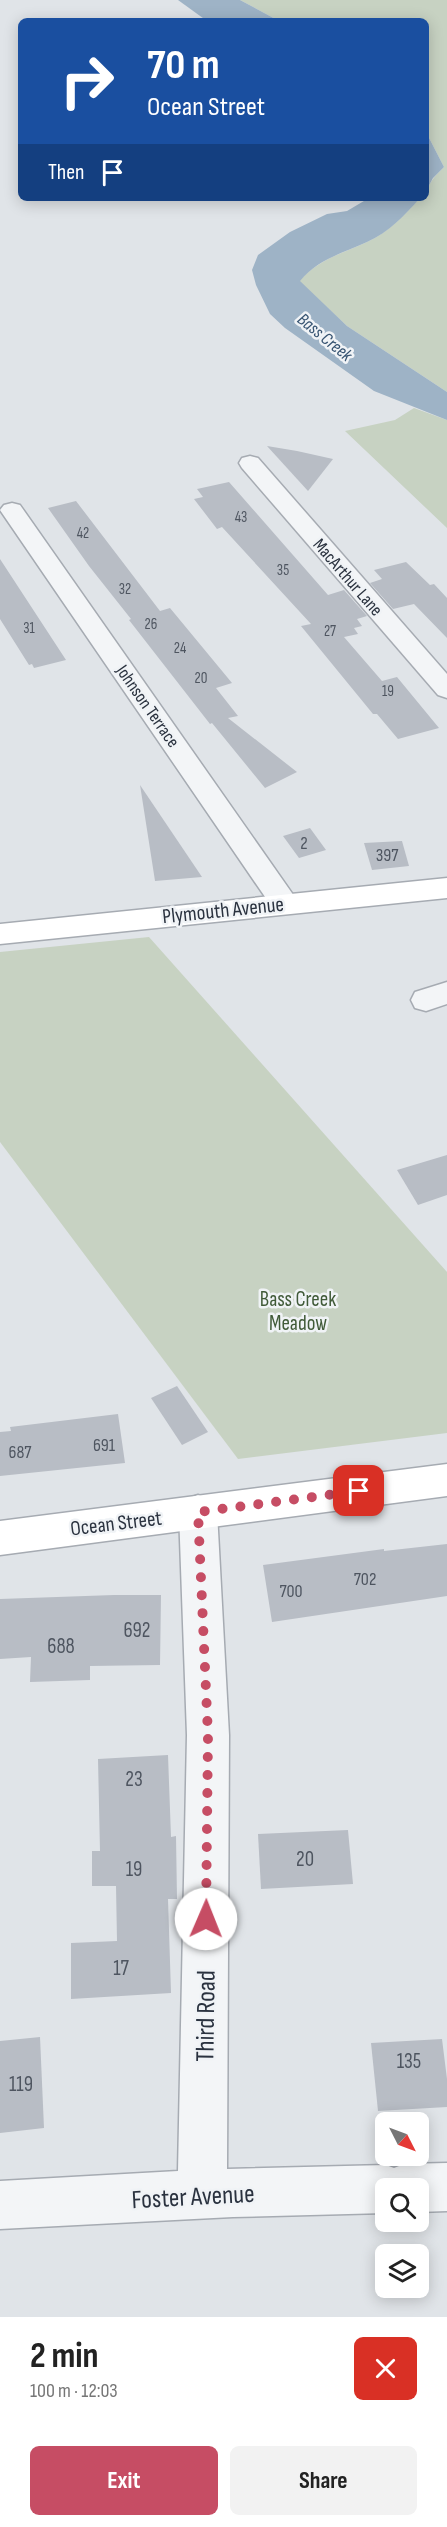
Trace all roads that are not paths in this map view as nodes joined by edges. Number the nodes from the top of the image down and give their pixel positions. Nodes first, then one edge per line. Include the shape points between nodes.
1 (250, 463) dead end
2 (12, 510) dead end
3 (447, 690) edge
4 (447, 888) edge
5 (284, 903) junction
6 (0, 934) edge
7 (447, 1480) edge
8 (198, 1512) junction
9 (0, 1538) edge
10 (429, 2187) edge
11 (447, 2187) edge
12 (375, 2189) edge
13 (202, 2195) junction
14 (0, 2205) edge

1 - 3 street, MacArthur Lane
2 - 5 street, Johnson Terrace
4 - 5 street, Plymouth Avenue
5 - 6 street, Plymouth Avenue
7 - 8 street, Ocean Street
8 - 9 street, Ocean Street
8 - 13 street, Third Road via 208,1735
10 - 11 street
12 - 13 street, Foster Avenue
13 - 14 street, Foster Avenue

